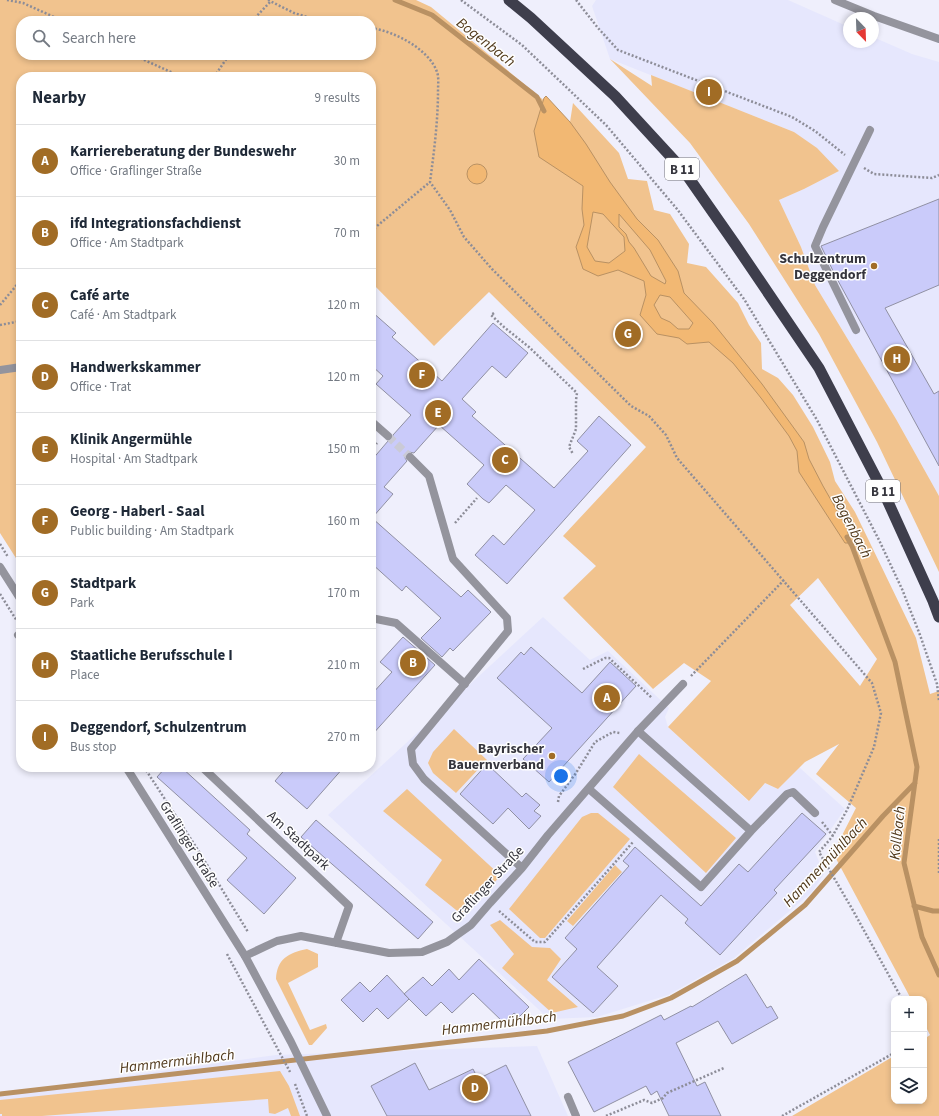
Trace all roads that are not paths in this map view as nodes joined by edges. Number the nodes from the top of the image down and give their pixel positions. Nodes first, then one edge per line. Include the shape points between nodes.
1 (509, 0) edge
2 (836, 0) edge
3 (939, 39) edge
4 (870, 130) dead end
5 (856, 330) dead end
6 (16, 368) edge
7 (0, 370) edge
8 (376, 425) edge
9 (388, 436) tunnel mouth
10 (410, 457) tunnel mouth
11 (0, 567) edge
12 (16, 592) edge
13 (939, 617) edge
14 (376, 619) edge
15 (465, 684) junction
16 (683, 684) road end
17 (638, 731) junction
18 (129, 772) edge
19 (207, 772) edge
20 (589, 789) junction
21 (815, 813) road end
22 (750, 832) junction
23 (522, 868) junction
24 (336, 943) junction
25 (245, 956) junction
26 (568, 1097) dead end
27 (327, 1116) edge
28 (576, 1116) edge

1 - 13 highway, B 11 via 615,96 684,171 736,244 819,368 884,493
2 - 3 street
4 - 5 street via 815,246
6 - 7 street
8 - 9 street
10 - 15 street via 429,476 453,559 507,618 508,631
11 - 12 street
14 - 15 street via 396,623
15 - 23 street via 411,749 413,764 424,780
16 - 17 street, Graflinger Straße
17 - 20 street, Graflinger Straße
17 - 22 street
18 - 25 street, Graflinger Straße
19 - 24 street, Am Stadtpark via 349,906
20 - 22 street via 701,887
20 - 23 street, Graflinger Straße
21 - 22 street via 793,792 787,794
23 - 24 street, Graflinger Straße via 471,925 447,942 422,952 389,953
24 - 25 street, Graflinger Straße via 301,936 277,941
25 - 27 street, Graflinger Straße
26 - 28 street

